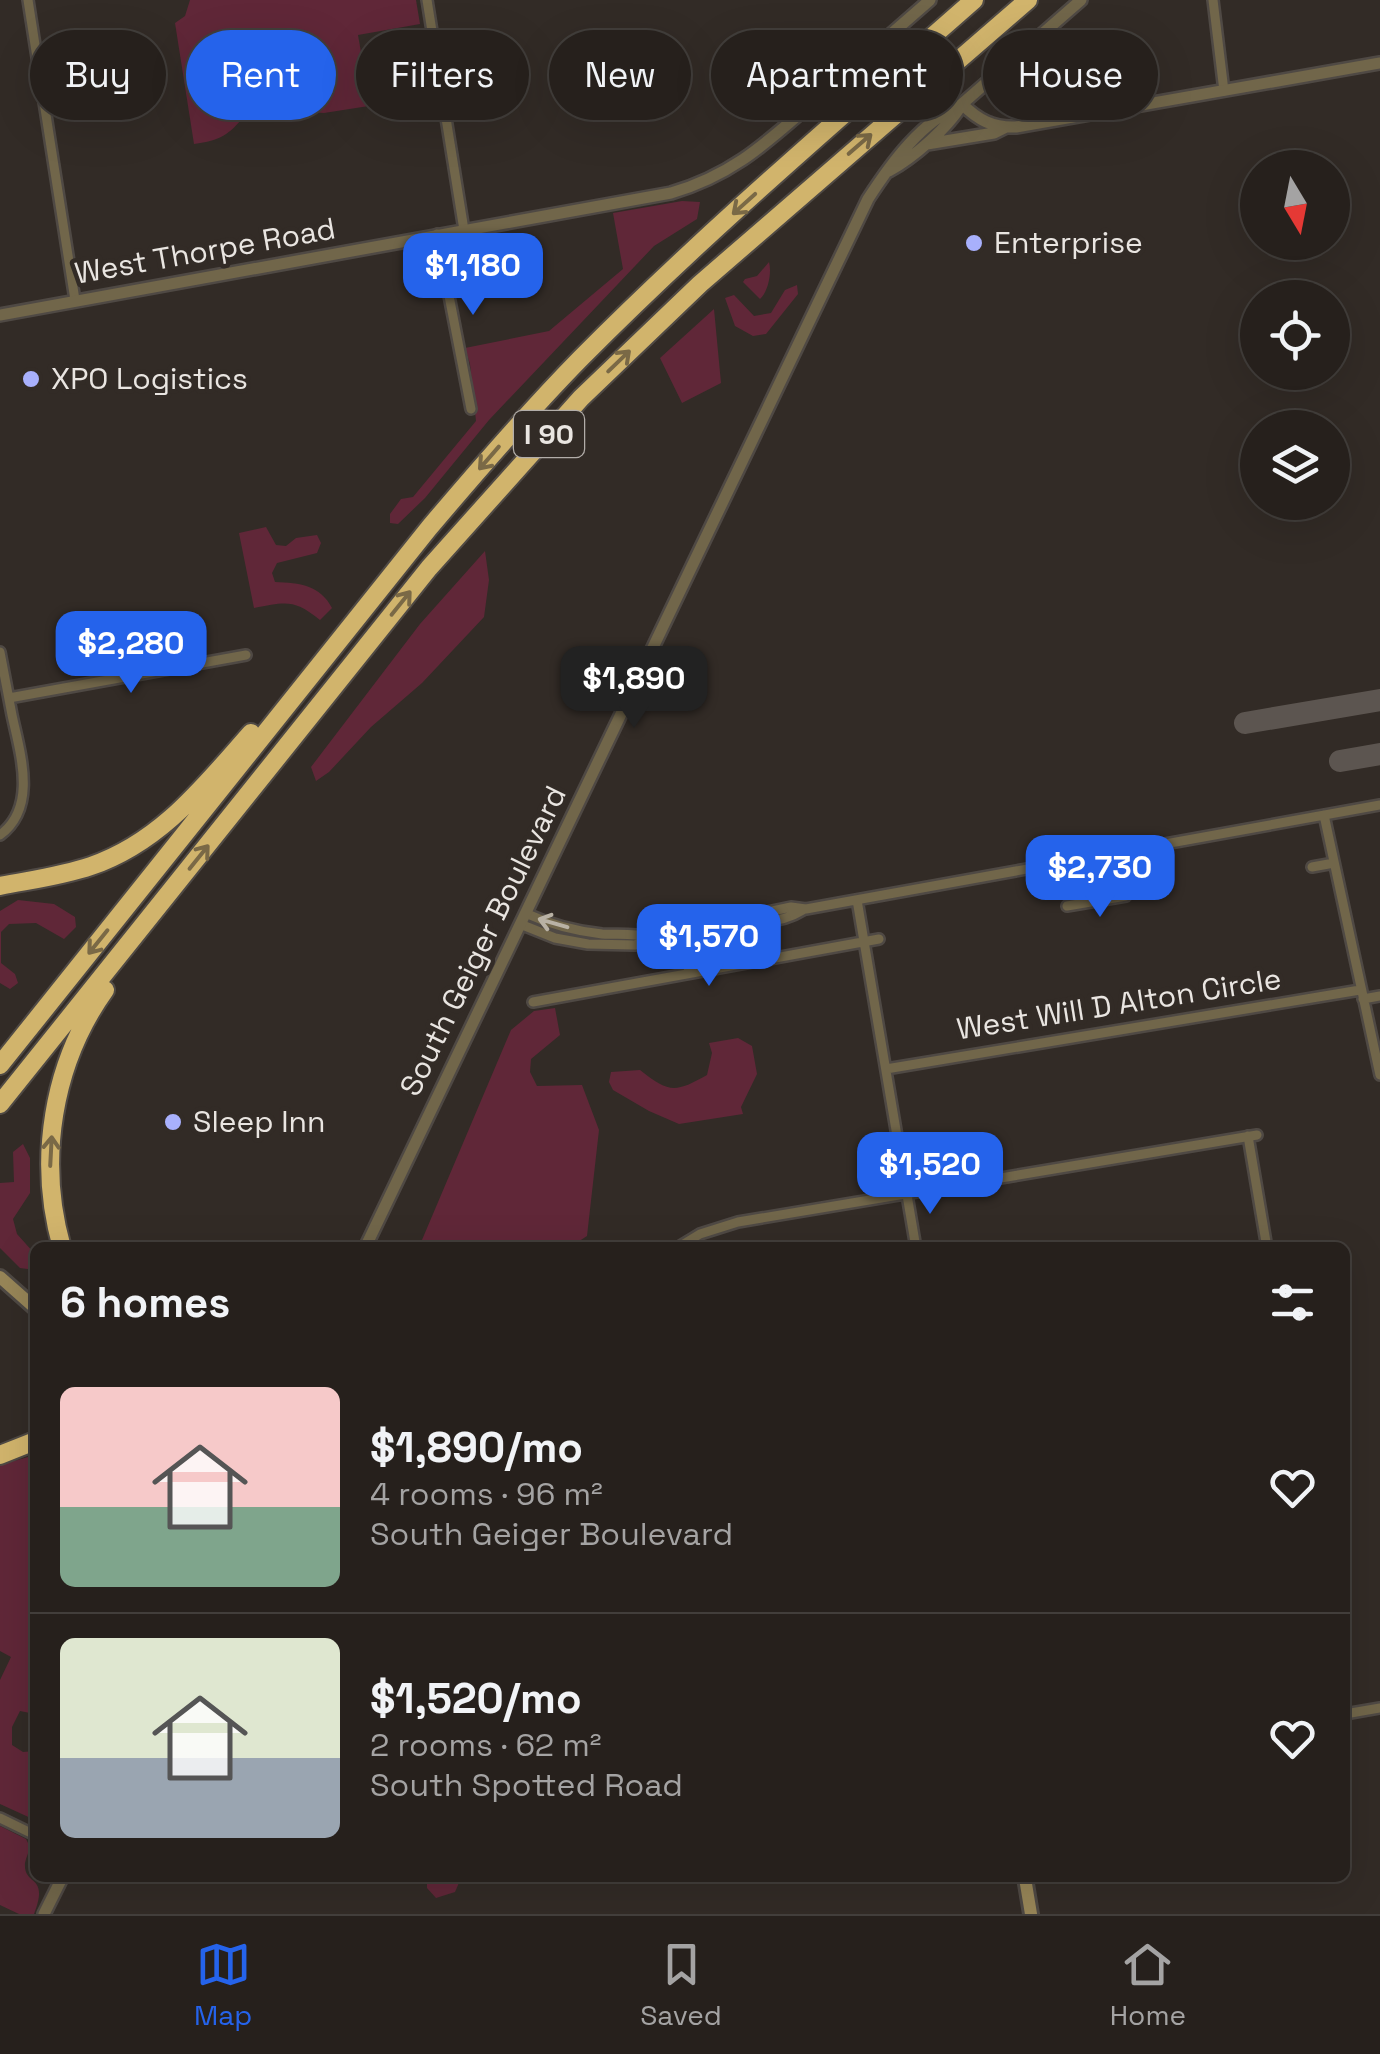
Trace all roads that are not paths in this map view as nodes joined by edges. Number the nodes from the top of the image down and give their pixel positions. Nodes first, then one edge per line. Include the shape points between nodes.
1 (28, 0) edge
2 (427, 0) edge
3 (930, 0) edge
4 (974, 0) edge
5 (1028, 0) edge
6 (1081, 0) edge
7 (1213, 0) edge
8 (1380, 63) edge
9 (1224, 90) junction
10 (963, 103) edge
11 (963, 105) edge
12 (937, 120) edge
13 (952, 120) edge
14 (1006, 127) junction
15 (919, 148) junction
16 (885, 173) junction
17 (464, 230) junction
18 (437, 234) junction
19 (75, 300) junction
20 (0, 315) edge
21 (471, 409) dead end
22 (0, 652) edge
23 (246, 655) dead end
24 (9, 698) junction
25 (290, 702) junction
26 (1380, 805) edge
27 (1324, 815) junction
28 (0, 834) edge
29 (1097, 857) junction
30 (1334, 863) junction
31 (1312, 867) dead end
32 (0, 886) edge
33 (1126, 896) dead end
34 (1105, 899) junction
35 (857, 900) junction
36 (1067, 906) dead end
37 (522, 918) junction
38 (683, 932) junction
39 (138, 933) junction
40 (879, 939) dead end
41 (865, 942) junction
42 (689, 973) junction
43 (1362, 995) junction
44 (1380, 996) edge
45 (532, 1002) dead end
46 (0, 1064) edge
47 (886, 1069) junction
48 (1380, 1075) edge
49 (0, 1104) edge
50 (906, 1193) junction
51 (61, 1242) edge
52 (368, 1242) edge
53 (687, 1242) edge
54 (915, 1242) edge
55 (1266, 1242) edge
56 (0, 1277) edge
57 (30, 1304) edge
58 (30, 1443) edge
59 (0, 1456) edge
60 (1380, 1708) edge
61 (1350, 1713) edge
62 (0, 1818) edge
63 (30, 1832) edge
64 (60, 1882) edge
65 (1026, 1882) edge
66 (44, 1914) edge
67 (1031, 1914) edge

1 - 19 street
2 - 17 street
3 - 17 street, West Thorpe Road via 734,168 671,193
4 -> 25 highway, I 90 via 579,360 479,470
39 -> 5 highway, I 90 via 429,568 581,398 700,284
6 - 10 street, South Geiger Boulevard
7 - 9 street
8 - 9 street
9 - 14 street
11 - 14 street via 981,120
12 - 16 street, South Geiger Boulevard
13 - 15 street, South Geiger Boulevard
14 - 15 street
15 - 16 street, South Geiger Boulevard
16 - 37 street, South Geiger Boulevard
17 - 18 street, West Thorpe Road
18 - 19 street, West Thorpe Road
18 - 21 street
19 - 20 street, West Thorpe Road
22 - 24 street
23 - 24 street
24 - 28 street via 23,796 15,820
25 - 32 highway via 262,720 176,815 141,842 91,866
25 -> 46 highway, I 90
26 - 27 street
27 - 29 street
27 - 30 street
29 - 34 street
29 - 35 street
30 - 31 street
30 - 43 street
33 - 34 street
34 - 36 street
35 - 38 street via 791,907
35 - 41 street
37 - 38 street via 555,938 588,944 635,945
37 - 52 street, South Geiger Boulevard
38 - 42 street
39 - 49 highway, I 90
51 -> 39 highway via 50,1167 59,1092 84,1022
40 - 41 street
41 - 42 street
41 - 47 street
42 - 45 street
43 - 44 street, West Will D Alton Circle
43 - 47 street, West Will D Alton Circle
43 - 48 street
47 - 50 street
50 - 53 street via 738,1222
50 - 54 street
50 - 55 street via 1252,1136
56 - 57 main road
58 - 59 highway
60 - 61 street
62 - 63 street
64 - 66 street
65 - 67 main road

